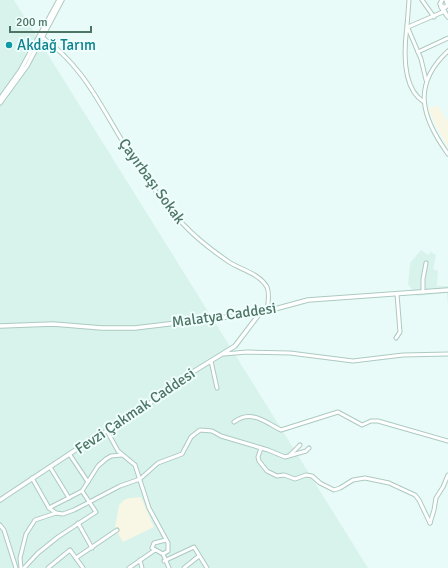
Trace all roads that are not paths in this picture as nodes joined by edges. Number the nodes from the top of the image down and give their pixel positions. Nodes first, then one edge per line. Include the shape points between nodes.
1 (59, 0) edge
2 (62, 0) edge
3 (409, 0) edge
4 (422, 0) edge
5 (439, 0) edge
6 (445, 0) edge
7 (448, 5) edge
8 (440, 6) junction
9 (447, 14) edge
10 (434, 16) junction
11 (407, 27) junction
12 (42, 37) junction
13 (448, 38) edge
14 (448, 51) edge
15 (418, 52) junction
16 (426, 82) junction
17 (0, 99) edge
18 (424, 102) junction
19 (0, 103) edge
20 (448, 154) edge
21 (426, 263) dead end
22 (448, 290) edge
23 (424, 292) junction
24 (397, 294) junction
25 (267, 311) junction
26 (260, 313) junction
27 (0, 326) edge
28 (396, 338) dead end
29 (224, 354) junction
30 (448, 354) edge
31 (211, 361) junction
32 (217, 388) dead end
33 (234, 422) dead end
34 (107, 432) junction
35 (448, 441) edge
36 (300, 445) dead end
37 (261, 448) junction
38 (309, 448) dead end
39 (70, 455) junction
40 (122, 455) junction
41 (289, 457) junction
42 (50, 467) junction
43 (448, 475) edge
44 (32, 478) junction
45 (140, 479) junction
46 (88, 482) junction
47 (82, 491) junction
48 (69, 498) junction
49 (0, 500) edge
50 (91, 502) junction
51 (49, 508) junction
52 (56, 513) junction
53 (78, 523) junction
54 (0, 525) edge
55 (117, 530) dead end
56 (166, 540) junction
57 (92, 548) junction
58 (155, 550) junction
59 (163, 554) junction
60 (199, 556) junction
61 (76, 558) junction
62 (140, 560) junction
63 (164, 561) junction
64 (82, 566) edge
65 (16, 568) edge
66 (21, 568) edge
67 (24, 568) edge
68 (48, 568) edge
69 (77, 568) edge
70 (129, 568) edge
71 (142, 568) edge
72 (169, 568) edge
73 (184, 568) edge
74 (207, 568) edge

1 - 17 street via 20,71
2 - 12 street
3 - 11 street
4 - 10 street
5 - 8 street
6 - 7 street
6 - 8 street via 440,2
7 - 8 street via 445,8
7 - 9 street
8 - 9 street
9 - 10 street
10 - 11 street
11 - 15 street
11 - 18 street via 408,78 414,95
12 - 19 street via 27,66
12 - 25 street, Çayırbaşı Sokak via 63,53 82,74 131,155 179,219 215,252 265,284 268,293
13 - 15 street
14 - 16 street via 430,71
15 - 16 street
16 - 18 street
18 - 20 street via 426,116
21 - 23 street
22 - 23 street, Malatya Caddesi
23 - 24 street, Malatya Caddesi
24 - 25 street, Malatya Caddesi via 308,300
24 - 28 street via 400,332
25 - 26 street, Malatya Caddesi
26 - 27 street, Malatya Caddesi via 199,318 134,328 53,324
26 - 29 street, Fevzi Çakmak Caddesi via 235,346
29 - 30 street via 290,353 353,361 403,355
29 - 31 street, Fevzi Çakmak Caddesi
31 - 32 street
31 - 34 street, Fevzi Çakmak Caddesi via 175,383
33 - 35 street via 242,416 253,416 281,430 338,412 362,425 378,421
34 - 39 street, Fevzi Çakmak Caddesi via 95,437
34 - 40 street
36 - 41 street
37 - 41 street
37 - 43 street via 259,460 267,471 276,476 284,475 295,479 306,475 312,476 320,484 334,490 353,480 365,478 389,483 415,495 430,523 436,498
37 - 45 street via 208,430 200,430 191,437 182,454 153,466
38 - 41 street
39 - 42 street, Fevzi Çakmak Caddesi
39 - 46 street
40 - 45 street via 135,465
40 - 46 street via 106,459
42 - 44 street, Fevzi Çakmak Caddesi
42 - 48 street
44 - 49 street, Fevzi Çakmak Caddesi
44 - 51 street
45 - 50 street via 120,486
45 - 56 street via 149,508
46 - 47 street
47 - 48 street
47 - 50 street
48 - 51 street
50 - 52 street via 67,512
50 - 53 street via 96,512
51 - 52 street
52 - 66 street via 35,520 28,529 20,558
53 - 57 street
53 - 67 street via 38,553
54 - 65 street via 4,530
55 - 57 street
56 - 58 street via 154,543 152,546
56 - 59 street via 168,551
57 - 61 street
58 - 59 street
58 - 62 street
59 - 63 street
60 - 63 street via 193,547
60 - 73 street
60 - 74 street
61 - 64 street
61 - 68 street via 70,550
62 - 70 street
62 - 71 street
63 - 72 street
64 - 69 street

